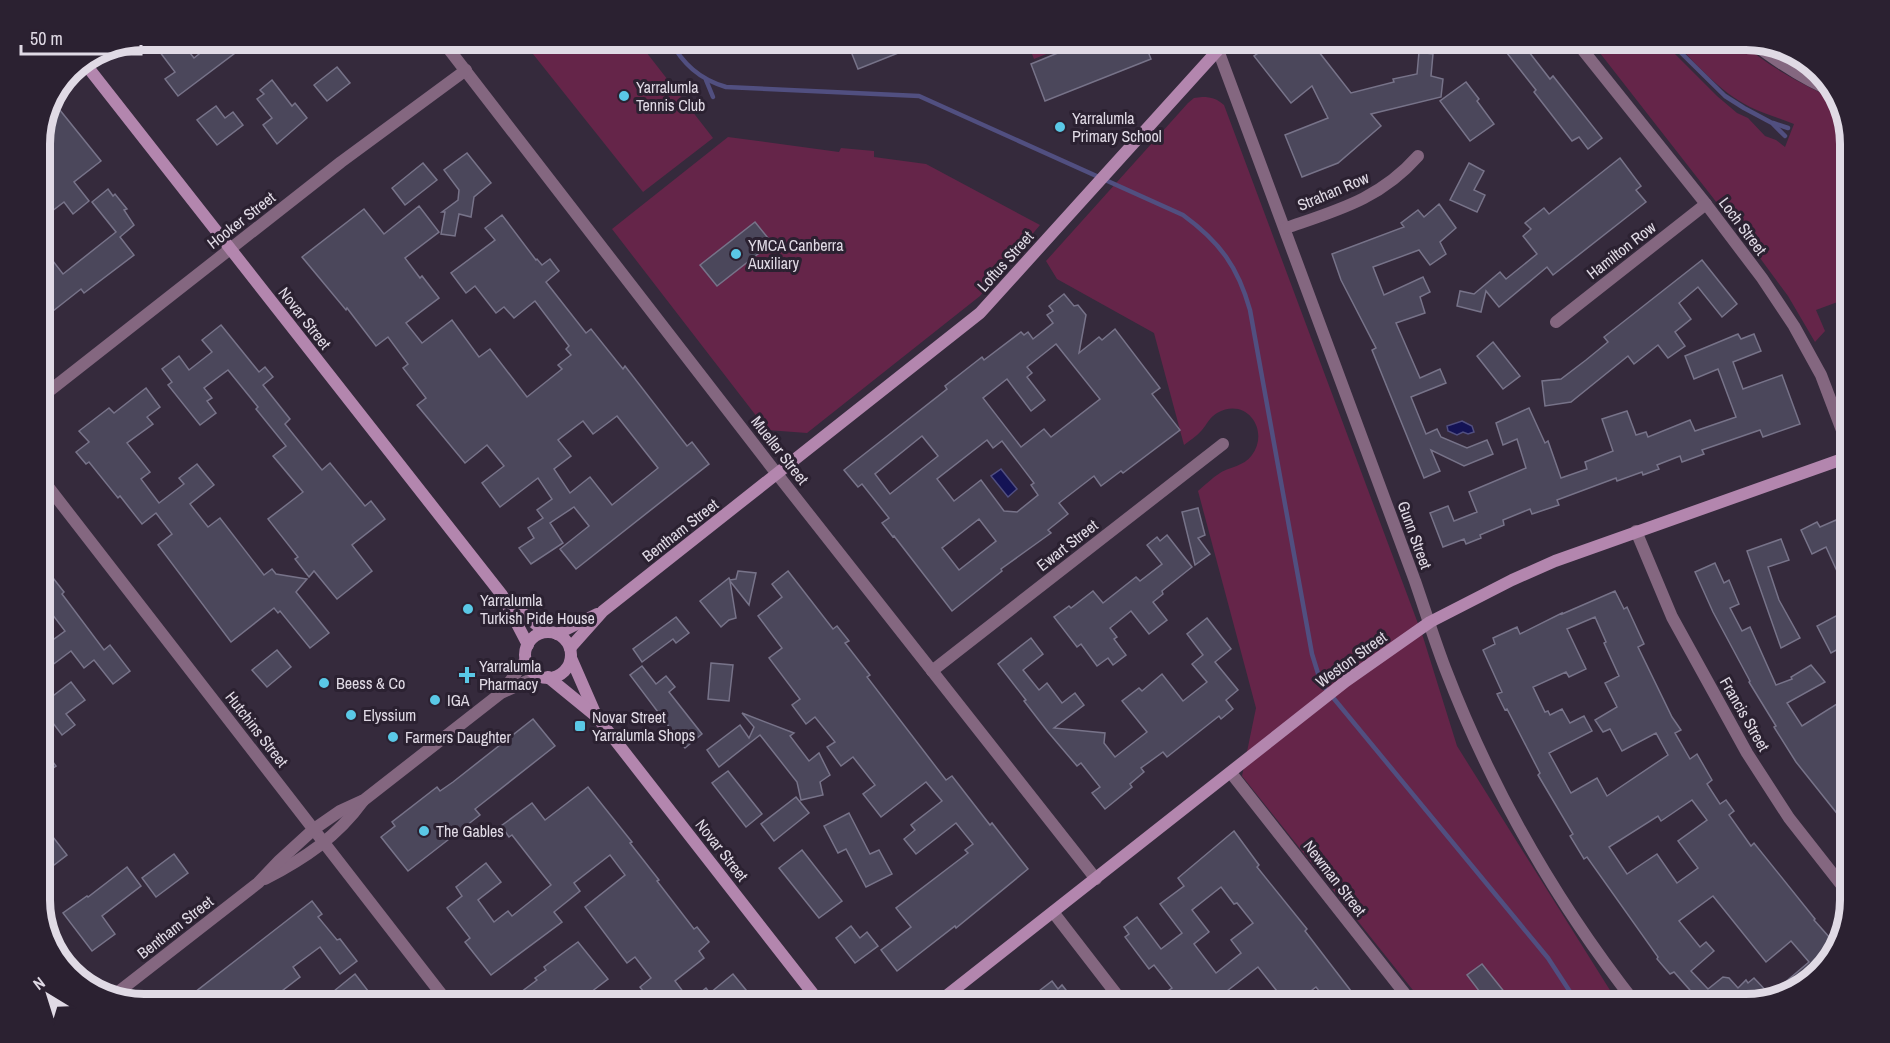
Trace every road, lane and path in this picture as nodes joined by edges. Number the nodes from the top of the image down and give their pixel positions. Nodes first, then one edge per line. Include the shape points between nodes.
1 (450, 50) edge
2 (1218, 50) joint
3 (1584, 50) edge
4 (1766, 52) edge
5 (89, 68) edge
6 (465, 70) junction
7 (1820, 86) edge
8 (1418, 156) dead end
9 (1706, 204) junction
10 (1286, 228) junction
11 (230, 249) junction
12 (1556, 322) dead end
13 (50, 390) edge
14 (1840, 426) edge
15 (1222, 444) dead end
16 (1840, 459) edge
17 (777, 474) junction
18 (50, 489) edge
19 (1636, 531) junction
20 (502, 595) junction
21 (603, 611) junction
22 (1430, 622) junction
23 (551, 633) junction
24 (528, 645) junction
25 (571, 653) junction
26 (525, 661) junction
27 (932, 671) junction
28 (543, 677) junction
29 (501, 693) junction
30 (597, 717) junction
31 (1231, 773) junction
32 (364, 800) junction
33 (314, 829) junction
34 (324, 843) junction
35 (1096, 879) junction
36 (1840, 883) edge
37 (258, 884) junction
38 (1053, 912) junction
39 (120, 990) edge
40 (441, 994) edge
41 (813, 994) edge
42 (949, 994) edge
43 (1116, 994) edge
44 (1405, 994) edge
45 (1628, 994) edge

1 - 6 street, Mueller Street
2 - 10 street, Gunn Street
2 - 17 street, Loftus Street via 980,313
3 - 9 street, Loch Street
4 - 7 street
5 - 11 street, Novar Street
6 - 11 street, Hooker Street
6 - 17 street, Mueller Street
8 - 10 street, Strahan Row via 1406,171 1379,191
9 - 12 street, Hamilton Row
9 - 14 street, Loch Street via 1794,326 1821,375
10 - 22 street, Gunn Street
11 - 13 street, Hooker Street
11 - 20 street, Novar Street
15 - 27 street, Ewart Street
16 - 19 street, Weston Street
17 - 21 street, Bentham Street
17 - 27 street, Mueller Street
18 - 33 street, Hutchins Street
19 - 22 street, Weston Street via 1555,561
19 - 36 street, Francis Street via 1672,617 1747,753 1789,818
20 - 23 street, Novar Street
20 - 24 street, Novar Street
21 - 23 street, Bentham Street
21 - 25 street, Bentham Street
22 - 31 street, Weston Street via 1346,681
22 - 45 street, Gunn Street via 1444,666 1500,792 1534,855
23 - 24 street via 535,637
23 - 25 street via 565,639
24 - 26 street
25 - 28 street via 564,672
25 - 30 street, Novar Street
26 - 28 street via 530,670
26 - 29 street, Bentham Street
27 - 35 street, Mueller Street
28 - 29 street, Bentham Street
28 - 30 street, Novar Street
29 - 32 street, Bentham Street
30 - 41 street, Novar Street
31 - 35 street, Weston Street
31 - 44 street, Newman Street
32 - 33 street, Bentham Street via 339,811
32 - 34 street, Bentham Street via 349,821
33 - 34 street, Hutchins Street
33 - 37 street, Bentham Street
34 - 37 street, Bentham Street
34 - 40 street, Hutchins Street
35 - 38 street, Weston Street
37 - 39 street, Bentham Street
38 - 42 street, Weston Street
38 - 43 street

